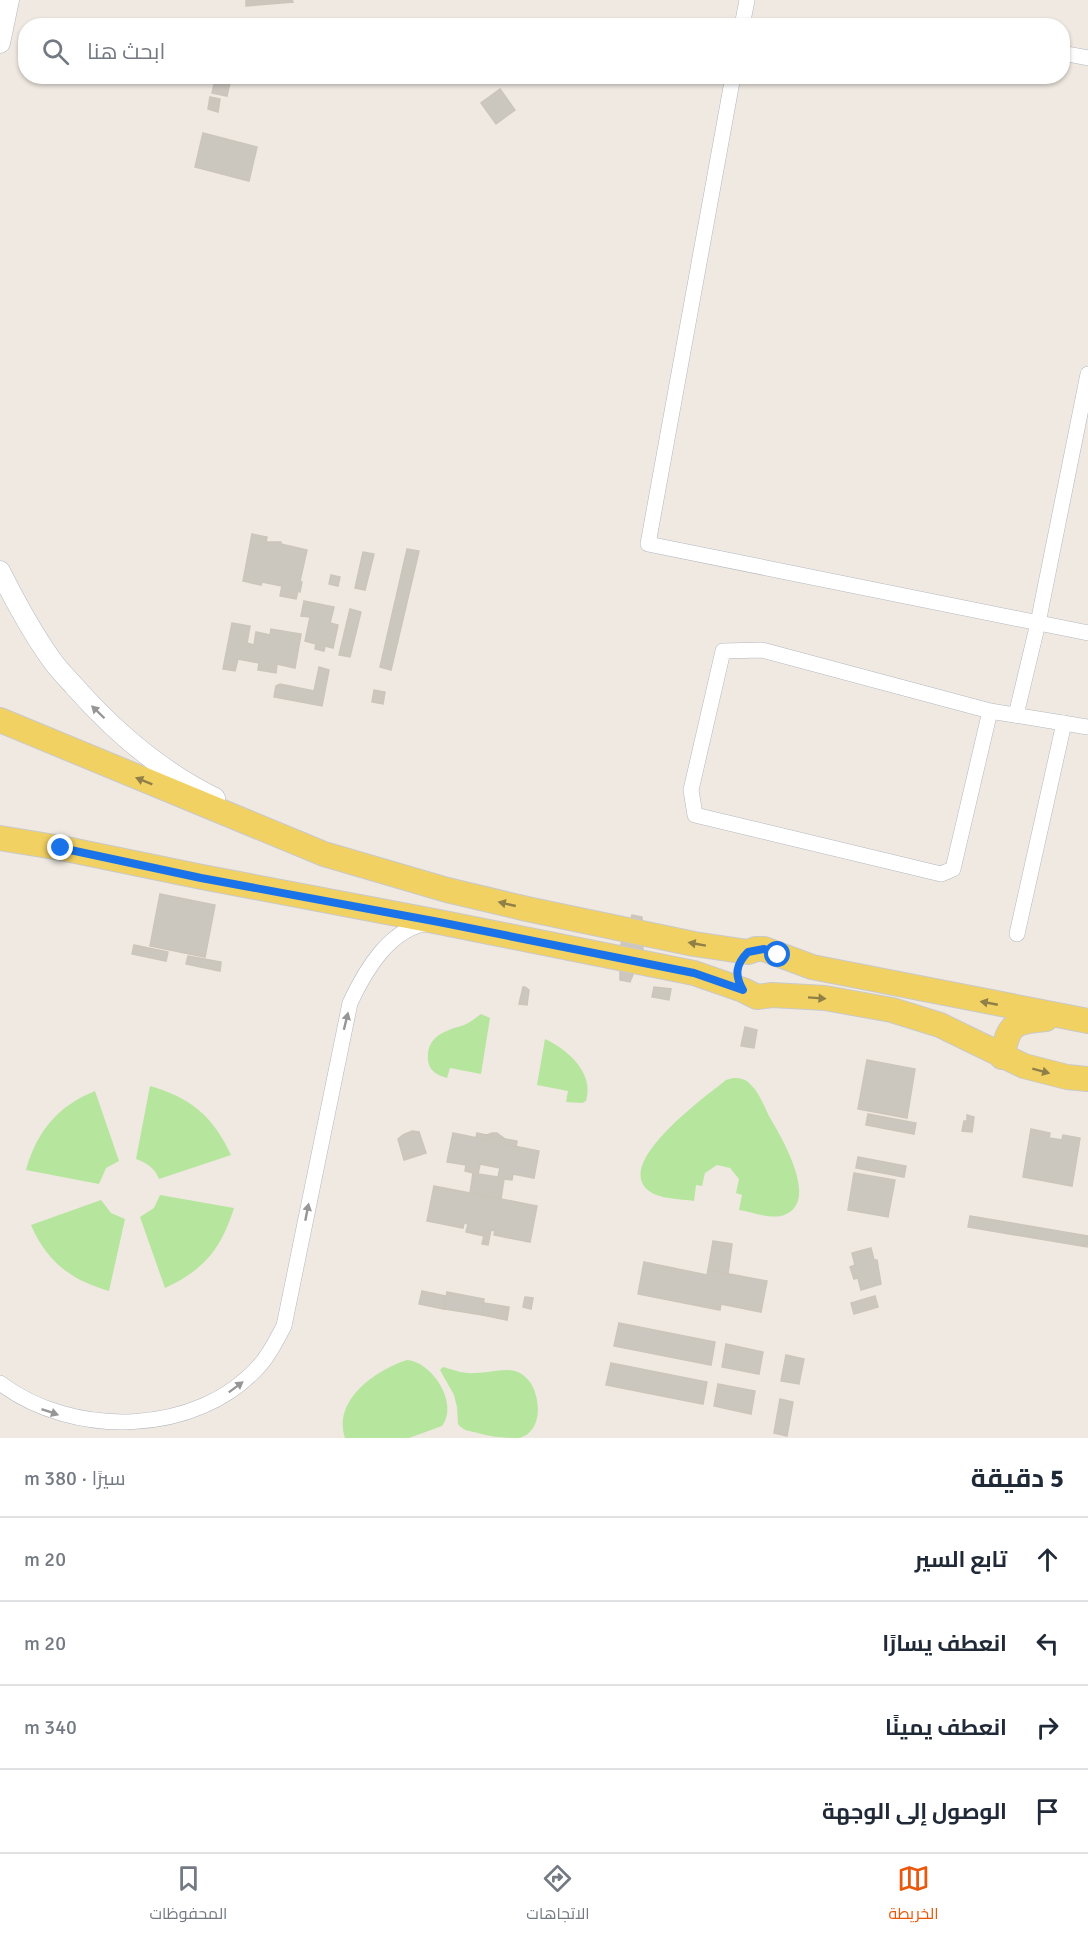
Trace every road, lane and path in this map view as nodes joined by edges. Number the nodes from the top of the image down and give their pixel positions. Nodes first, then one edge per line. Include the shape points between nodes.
1 (9, 0) edge
2 (747, 0) edge
3 (744, 18) edge
4 (0, 43) edge
5 (1070, 55) edge
6 (1088, 58) edge
7 (732, 84) edge
8 (1088, 374) edge
9 (0, 572) edge
10 (1038, 623) junction
11 (1088, 633) edge
12 (990, 711) junction
13 (1016, 715) junction
14 (0, 720) edge
15 (1064, 723) junction
16 (1088, 727) edge
17 (0, 838) edge
18 (324, 854) junction
19 (439, 922) junction
20 (1017, 934) dead end
21 (748, 952) junction
22 (778, 955) junction
23 (743, 990) junction
24 (772, 995) junction
25 (1064, 1018) junction
26 (1088, 1021) edge
27 (1002, 1057) junction
28 (1088, 1079) edge
29 (0, 1383) edge

1 - 4 street
2 - 3 street
5 - 6 street
7 - 10 street via 648,544
8 - 10 street
18 -> 9 street via 196,789 143,752 95,709 52,661
10 - 11 street
10 - 13 street
12 - 12 street via 762,650 723,651 691,790 695,815 941,874 953,869
12 - 13 street
13 - 15 street
18 -> 14 main road
15 - 16 street
15 - 20 street
17 - 19 main road
21 -> 18 main road via 504,904
19 - 23 main road via 694,973
29 -> 19 street via 33,1406 76,1419 148,1423 201,1408 223,1397 261,1365 284,1326 350,1003 360,981 404,931 419,924
21 - 22 main road via 764,949
21 - 23 main road via 738,966 738,982
22 - 24 main road via 785,976
25 -> 22 main road via 812,967
23 - 24 main road via 757,997
24 -> 27 main road via 825,998 900,1012 940,1025
25 - 26 main road
25 - 27 main road via 1014,1024
27 -> 28 main road via 1043,1072

